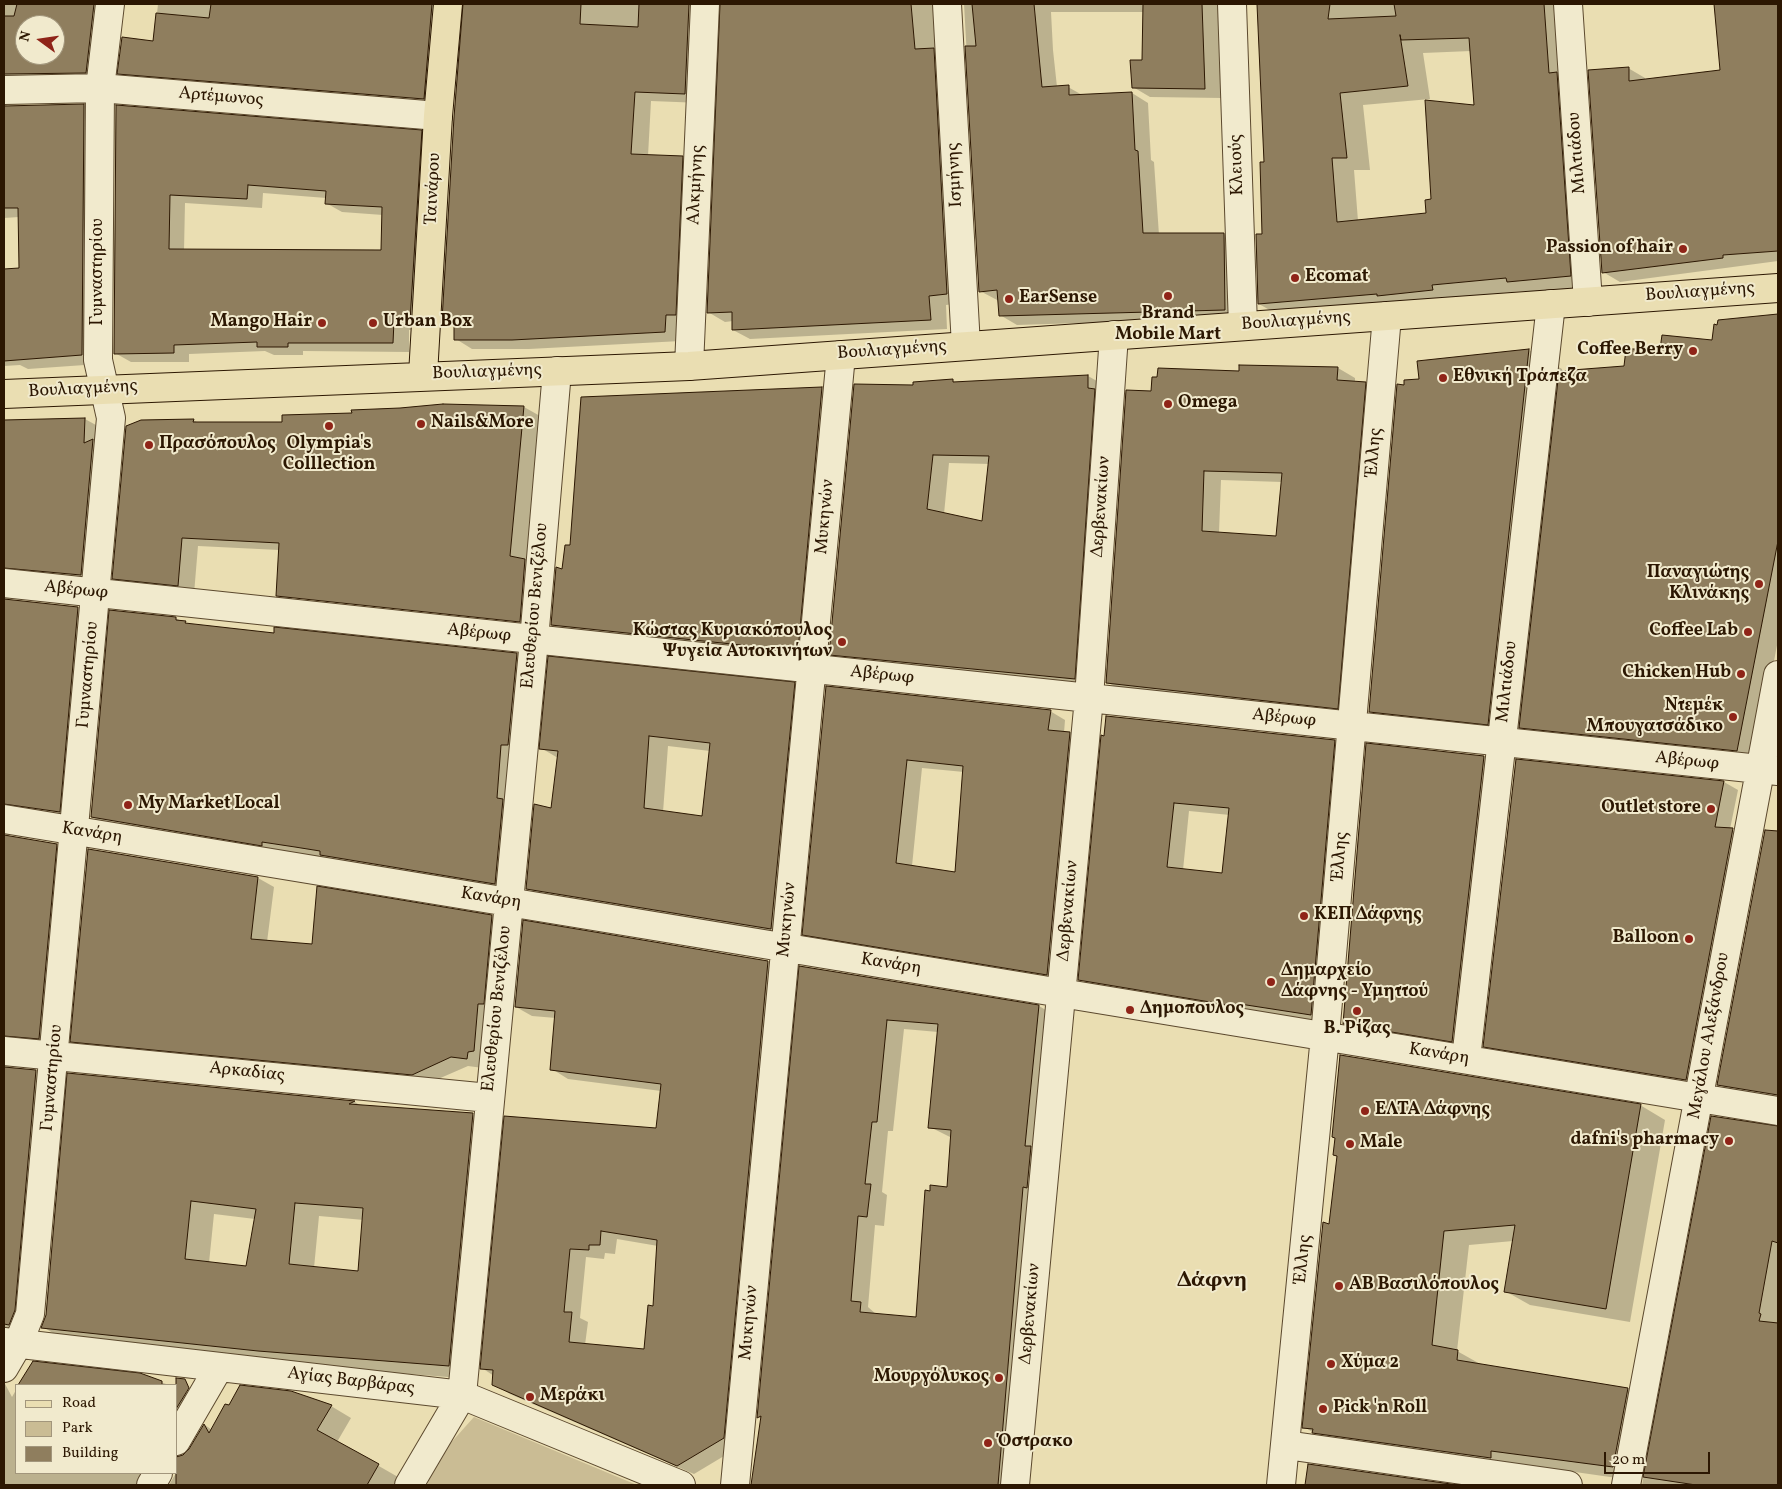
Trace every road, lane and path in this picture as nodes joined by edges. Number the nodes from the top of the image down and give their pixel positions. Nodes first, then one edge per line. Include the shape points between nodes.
1 (110, 4) edge
2 (448, 4) edge
3 (705, 4) edge
4 (947, 4) edge
5 (1232, 4) edge
6 (1568, 4) edge
7 (100, 88) junction
8 (4, 90) edge
9 (438, 116) junction
10 (1778, 288) edge
11 (1588, 302) junction
12 (1551, 304) junction
13 (1387, 316) junction
14 (1243, 326) junction
15 (1114, 335) junction
16 (966, 346) junction
17 (841, 355) junction
18 (689, 366) junction
19 (557, 371) junction
20 (423, 375) junction
21 (105, 389) junction
22 (4, 394) edge
23 (4, 583) edge
24 (96, 593) junction
25 (534, 640) junction
26 (812, 669) junction
27 (1778, 675) edge
28 (1088, 698) junction
29 (1352, 726) junction
30 (1502, 742) junction
31 (1769, 771) edge
32 (4, 819) edge
33 (75, 831) junction
34 (508, 902) junction
35 (786, 948) junction
36 (1062, 993) junction
37 (1325, 1036) junction
38 (4, 1051) edge
39 (55, 1054) junction
40 (1466, 1059) junction
41 (1699, 1097) junction
42 (489, 1098) junction
43 (1778, 1111) edge
44 (11, 1343) edge
45 (219, 1367) junction
46 (4, 1368) edge
47 (462, 1395) junction
48 (178, 1438) edge
49 (1286, 1445) junction
50 (157, 1474) edge
51 (151, 1485) edge
52 (410, 1485) edge
53 (681, 1485) edge
54 (735, 1485) edge
55 (1015, 1485) edge
56 (1281, 1485) edge
57 (1568, 1485) edge
58 (1626, 1485) edge

1 - 7 street, Γυμναστηρίου
2 - 9 main road, Ταινάρου
3 - 18 street, Αλκμήνης
4 - 16 street, Ισμήνης
5 - 14 street, Κλειούς
6 - 11 street, Μιλτιάδου
7 - 8 street, Αρτέμωνος
7 - 9 street, Αρτέμωνος
7 - 21 street, Γυμναστηρίου via 98,360
9 - 20 main road, Ταινάρου
10 - 11 main road, Βουλιαγμένης
11 - 12 main road, Βουλιαγμένης
12 - 13 main road, Βουλιαγμένης
12 - 30 street, Μιλτιάδου
13 - 14 main road, Βουλιαγμένης
13 - 29 street, Έλλης
14 - 15 main road, Βουλιαγμένης
15 - 16 main road, Βουλιαγμένης
15 - 28 street, Δερβενακίων
16 - 17 main road, Βουλιαγμένης
17 - 18 main road, Βουλιαγμένης
17 - 26 street, Μυκηνών
18 - 19 main road, Βουλιαγμένης
19 - 20 main road, Βουλιαγμένης
19 - 25 street, Ελευθερίου Βενιζέλου
20 - 21 main road, Βουλιαγμένης
21 - 22 main road, Βουλιαγμένης
21 - 24 street, Γυμναστηρίου via 111,418
23 - 24 street, Αβέρωφ
24 - 25 street, Αβέρωφ
24 - 33 street, Γυμναστηρίου
25 - 26 street, Αβέρωφ
25 - 34 street, Ελευθερίου Βενιζέλου
26 - 28 street, Αβέρωφ
26 - 35 street, Μυκηνών
27 - 31 street, Μεγάλου Αλεξάνδρου
28 - 29 street, Αβέρωφ
28 - 36 street, Δερβενακίων
29 - 30 street, Αβέρωφ
29 - 37 street, Έλλης
30 - 31 street, Αβέρωφ
30 - 40 street, Μιλτιάδου
31 - 41 street, Μεγάλου Αλεξάνδρου
32 - 33 street, Κανάρη
33 - 34 street, Κανάρη
33 - 39 street, Γυμναστηρίου
34 - 35 street, Κανάρη
34 - 42 street, Ελευθερίου Βενιζέλου
35 - 36 street, Κανάρη
35 - 54 street, Μυκηνών
36 - 37 street, Κανάρη
36 - 55 street, Δερβενακίων
37 - 40 street, Κανάρη
37 - 49 street, Έλλης
38 - 39 street, Αρκαδίας
39 - 42 street, Αρκαδίας
39 - 44 street, Γυμναστηρίου via 30,1314
40 - 41 street, Κανάρη
41 - 43 street, Κανάρη
41 - 58 street, Μεγάλου Αλεξάνδρου
42 - 47 street, Ελευθερίου Βενιζέλου
44 - 45 street, Αγίας Βαρβάρας
44 - 46 street, Γυμναστηρίου
45 - 47 street, Αγίας Βαρβάρας
45 - 48 street
47 - 52 street, Ελευθερίου Βενιζέλου
47 - 53 street, Αγίας Βαρβάρας
49 - 56 street, Έλλης
49 - 57 street
50 - 51 street

